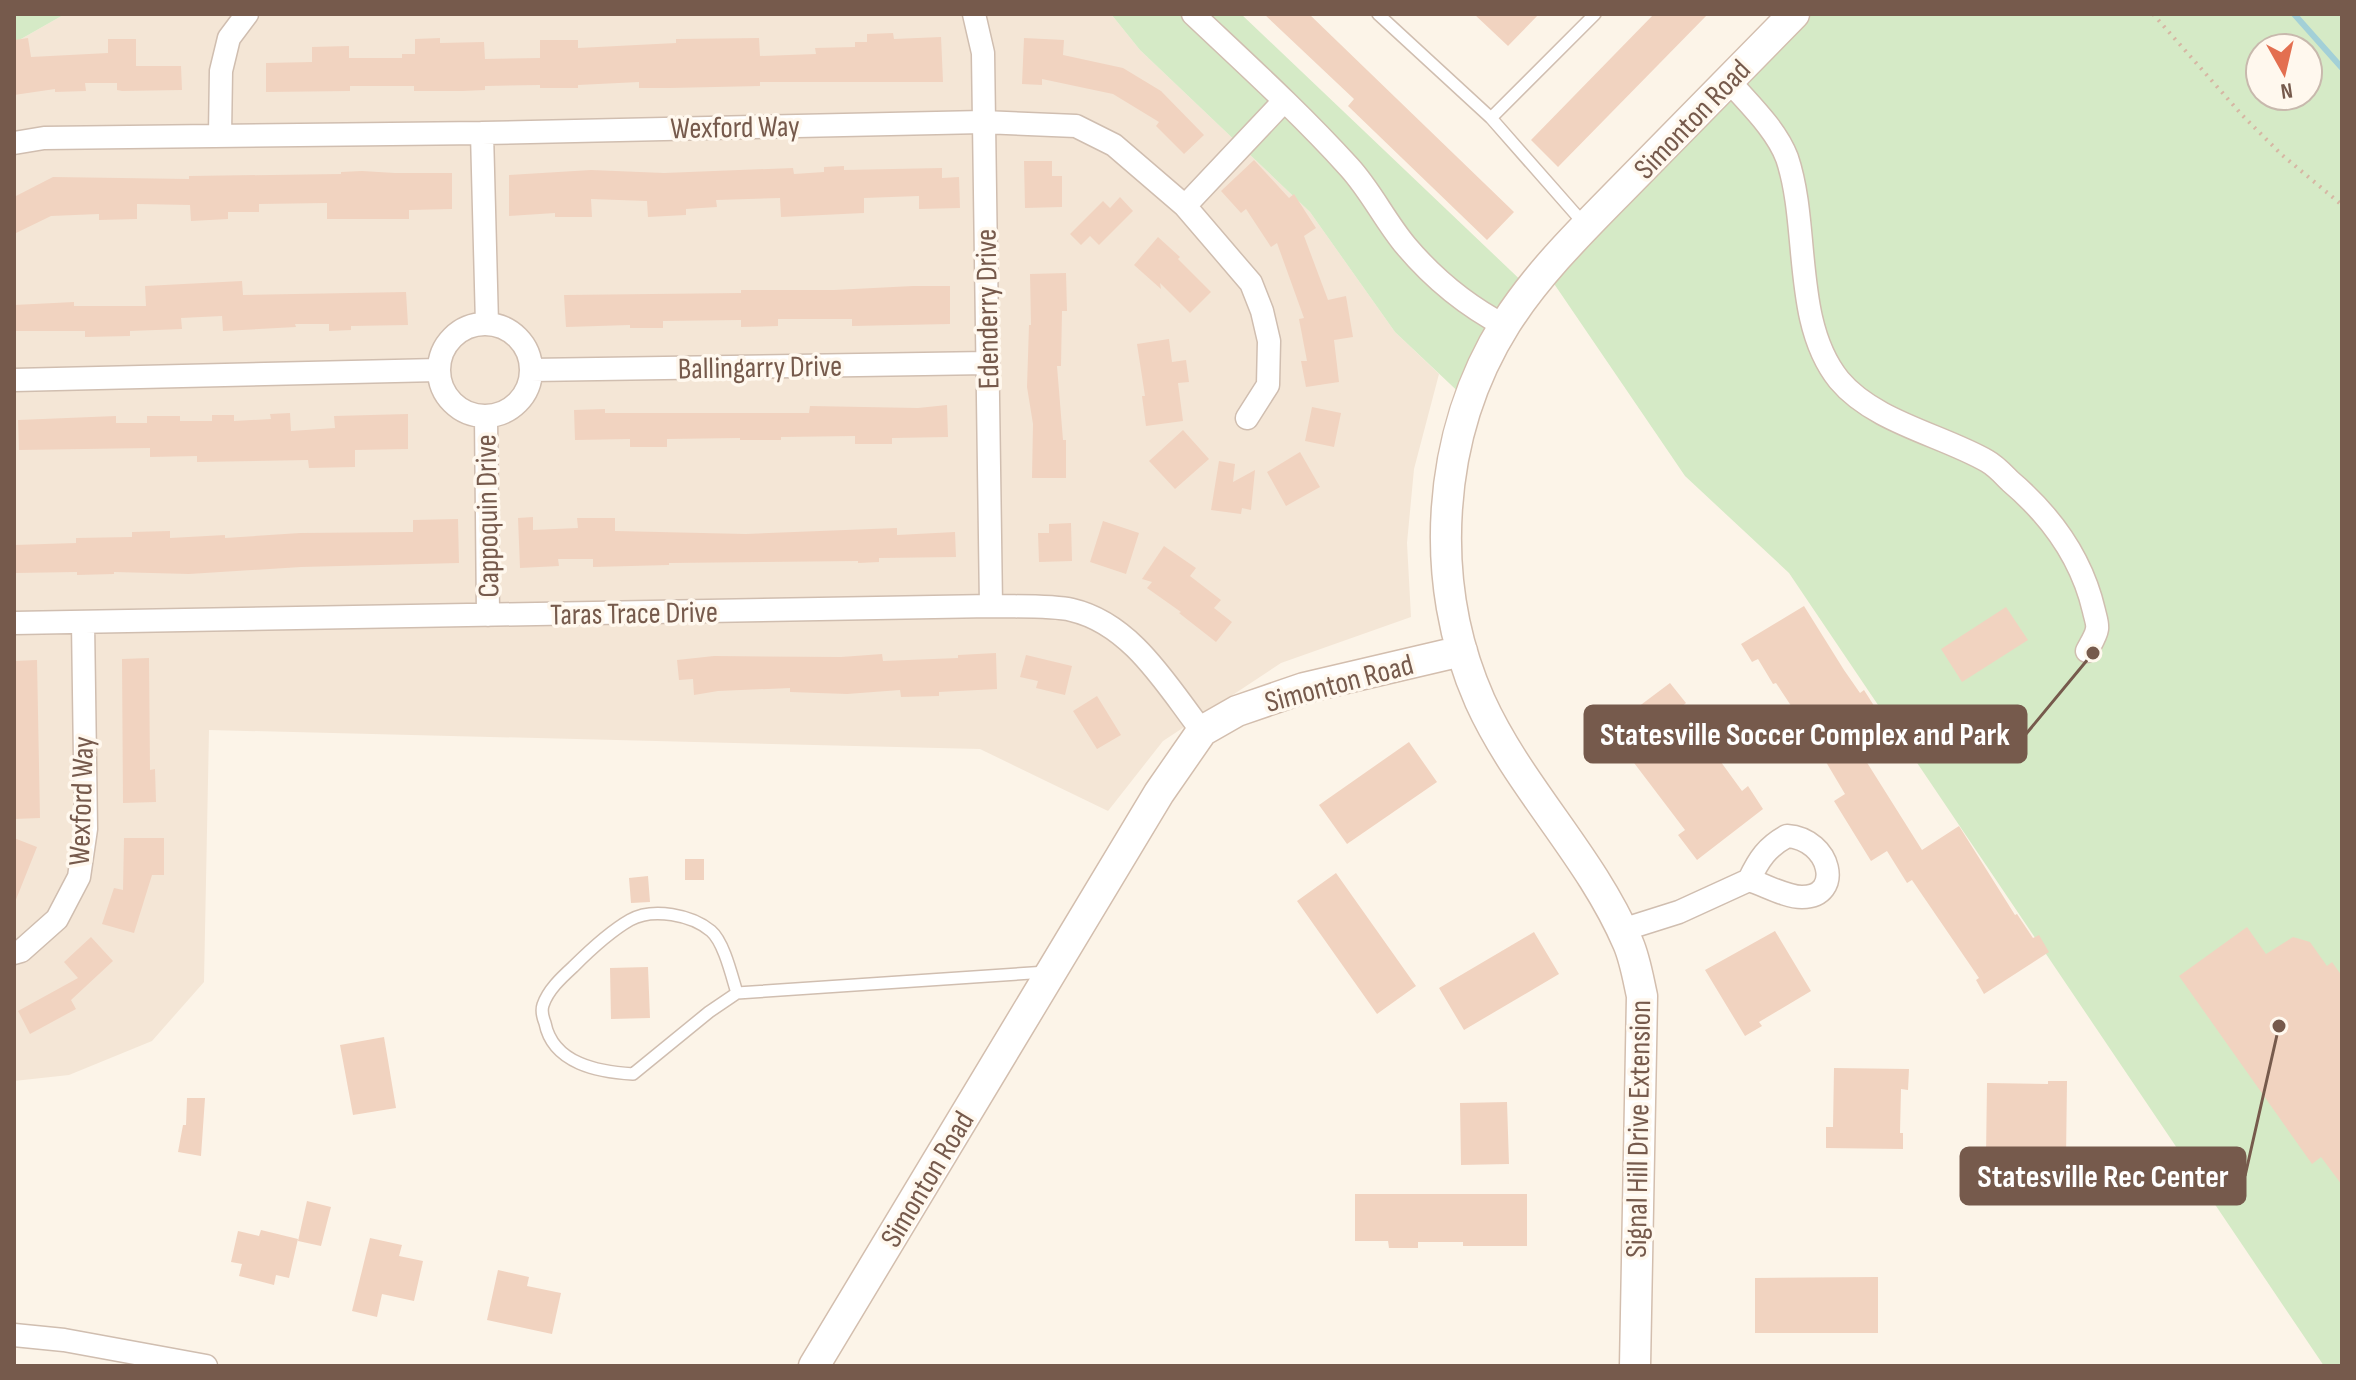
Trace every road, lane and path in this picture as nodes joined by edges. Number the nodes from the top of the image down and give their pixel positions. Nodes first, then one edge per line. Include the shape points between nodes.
1 (247, 14) edge
2 (974, 14) edge
3 (1193, 14) edge
4 (1378, 14) edge
5 (1595, 14) edge
6 (1794, 14) edge
7 (2153, 14) edge
8 (1729, 81) junction
9 (1284, 101) junction
10 (1491, 118) junction
11 (983, 122) junction
12 (482, 133) junction
13 (220, 135) junction
14 (14, 143) edge
15 (2342, 205) edge
16 (1185, 206) junction
17 (1586, 226) junction
18 (487, 324) junction
19 (1505, 326) junction
20 (988, 363) junction
21 (438, 370) junction
22 (531, 370) junction
23 (14, 380) edge
24 (486, 417) junction
25 (1247, 418) dead end
26 (991, 606) junction
27 (488, 615) junction
28 (83, 622) junction
29 (14, 623) edge
30 (1462, 651) junction
31 (2087, 651) dead end
32 (1202, 731) junction
33 (1749, 880) dead end
34 (1622, 930) junction
35 (14, 953) edge
36 (1052, 972) junction
37 (737, 993) junction
38 (14, 1335) edge
39 (206, 1366) edge
40 (814, 1366) edge
41 (1635, 1366) edge

1 - 13 street via 229,38 221,71
2 - 11 street, Edenderry Drive via 983,53
3 - 9 street
4 - 10 lane
5 - 10 lane
6 - 8 street, Simonton Road
7 - 15 path via 2272,145
8 - 17 street, Simonton Road
8 - 31 street via 1785,154 1795,187 1814,326 1839,380 1863,402 1989,462 2029,497 2062,537 2088,586 2097,628
9 - 16 street
9 - 19 street via 1351,168 1406,245 1444,285
10 - 17 lane
11 - 12 street, Wexford Way
11 - 16 street, Wexford Way via 1076,126 1114,145
11 - 20 street, Edenderry Drive
12 - 13 street, Wexford Way
12 - 18 street
13 - 14 street, Wexford Way
16 - 25 street, Wexford Way via 1251,283 1262,311 1269,341 1268,385
17 - 19 street, Simonton Road via 1544,269
18 - 21 street via 458,332 443,349
18 - 22 street via 515,335 526,349
19 - 30 street, Simonton Road via 1468,401 1450,476 1445,553
20 - 22 street, Ballingarry Drive
20 - 26 street, Edenderry Drive
21 - 23 street
21 - 24 street via 442,390 454,405
22 - 24 street via 528,388 516,404
24 - 27 street, Cappoquin Drive
26 - 27 street, Taras Trace Drive
26 - 32 street, Taras Trace Drive via 1072,610 1115,629 1145,656
27 - 28 street, Taras Trace Drive
28 - 29 street, Taras Trace Drive
28 - 35 street, Wexford Way via 86,829 79,877 57,919
30 - 32 street, Simonton Road via 1304,688 1237,711
30 - 34 street, Signal Hill Drive Extension via 1481,702 1511,755
32 - 36 street, Simonton Road
33 - 34 street via 1679,912
34 - 41 street, Signal Hill Drive Extension via 1642,996
36 - 37 lane
36 - 40 street, Simonton Road
37 - 37 lane via 633,1074 605,1073 573,1061 555,1046 542,1007 553,986 599,942 632,918 656,915 688,917 714,933
38 - 39 street

